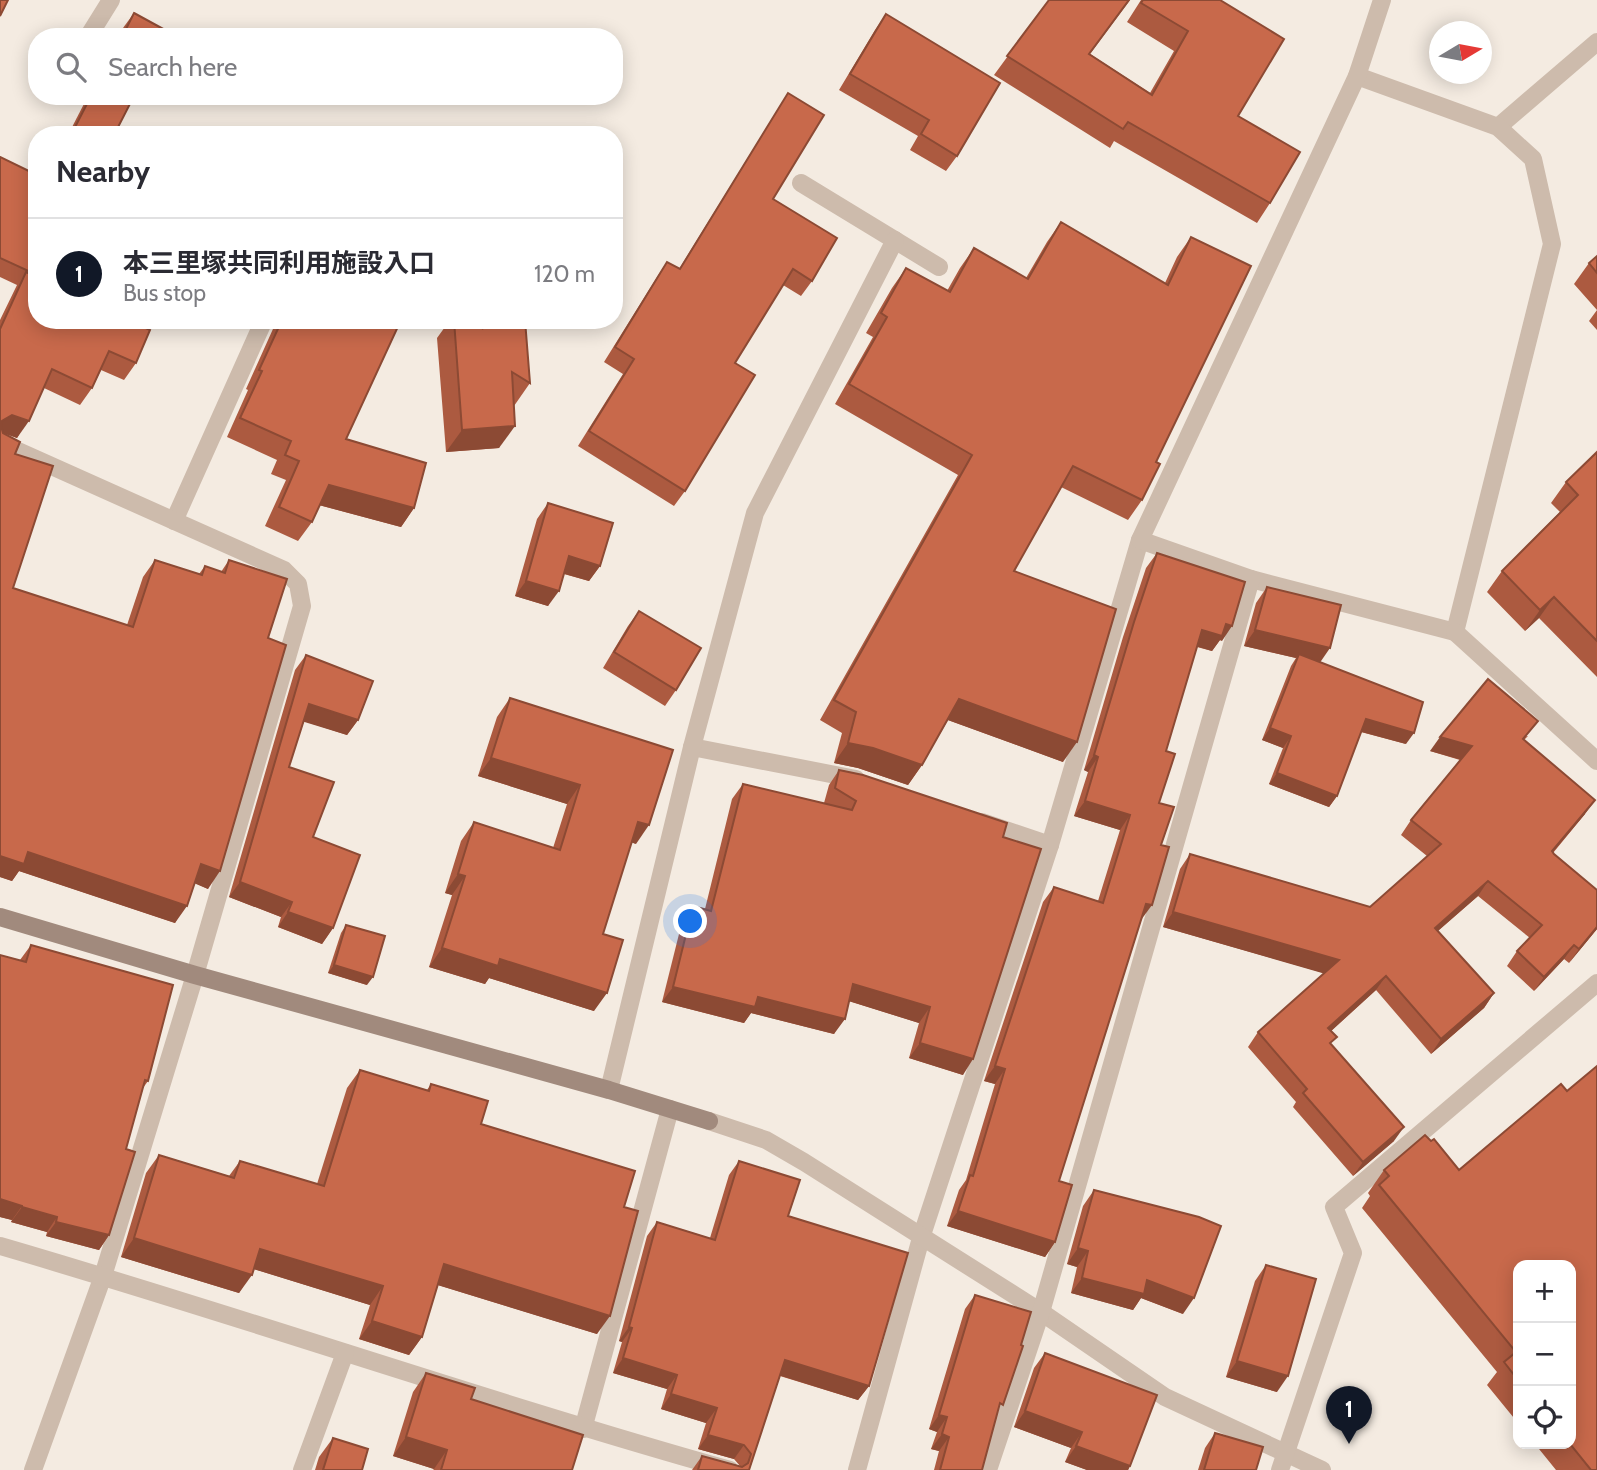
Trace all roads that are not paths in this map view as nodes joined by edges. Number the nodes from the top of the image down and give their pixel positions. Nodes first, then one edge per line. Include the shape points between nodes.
1 (111, 0) edge
2 (1382, 0) edge
3 (94, 28) edge
4 (1597, 42) edge
5 (1357, 76) junction
6 (1498, 127) junction
7 (801, 183) dead end
8 (895, 240) junction
9 (939, 267) dead end
10 (260, 329) edge
11 (0, 443) edge
12 (174, 521) junction
13 (1140, 540) junction
14 (1251, 579) junction
15 (1455, 632) junction
16 (692, 747) junction
17 (1597, 761) edge
18 (868, 783) edge
19 (959, 814) edge
20 (1050, 845) junction
21 (0, 917) edge
22 (195, 975) junction
23 (1597, 983) edge
24 (609, 1090) junction
25 (670, 1109) junction
26 (921, 1238) junction
27 (0, 1246) edge
28 (103, 1276) junction
29 (1041, 1312) junction
30 (345, 1353) junction
31 (583, 1429) junction
32 (1283, 1462) edge
33 (33, 1470) edge
34 (302, 1470) edge
35 (730, 1470) edge
36 (857, 1470) edge
37 (988, 1470) edge
38 (1322, 1470) edge

1 - 3 street
2 - 5 street
4 - 6 street
5 - 6 street
5 - 13 street
6 - 15 street via 1532,159 1552,244
7 - 8 street
8 - 9 street
8 - 16 street via 755,513
10 - 12 street
11 - 12 street
12 - 22 street via 284,570 298,584 302,606
13 - 14 street
13 - 20 street
14 - 15 street
14 - 29 street
15 - 17 street
16 - 18 street
16 - 24 street
19 - 20 street
20 - 26 street
21 - 22 street
22 - 24 street
22 - 28 street
23 - 32 street via 1334,1207 1353,1254
24 - 25 street
25 - 26 street via 766,1140
25 - 31 street
26 - 29 street
26 - 36 street
27 - 28 street
28 - 30 street
28 - 33 street
29 - 32 street via 1165,1397
29 - 37 street
30 - 31 street
30 - 34 street
31 - 35 street
32 - 38 street

